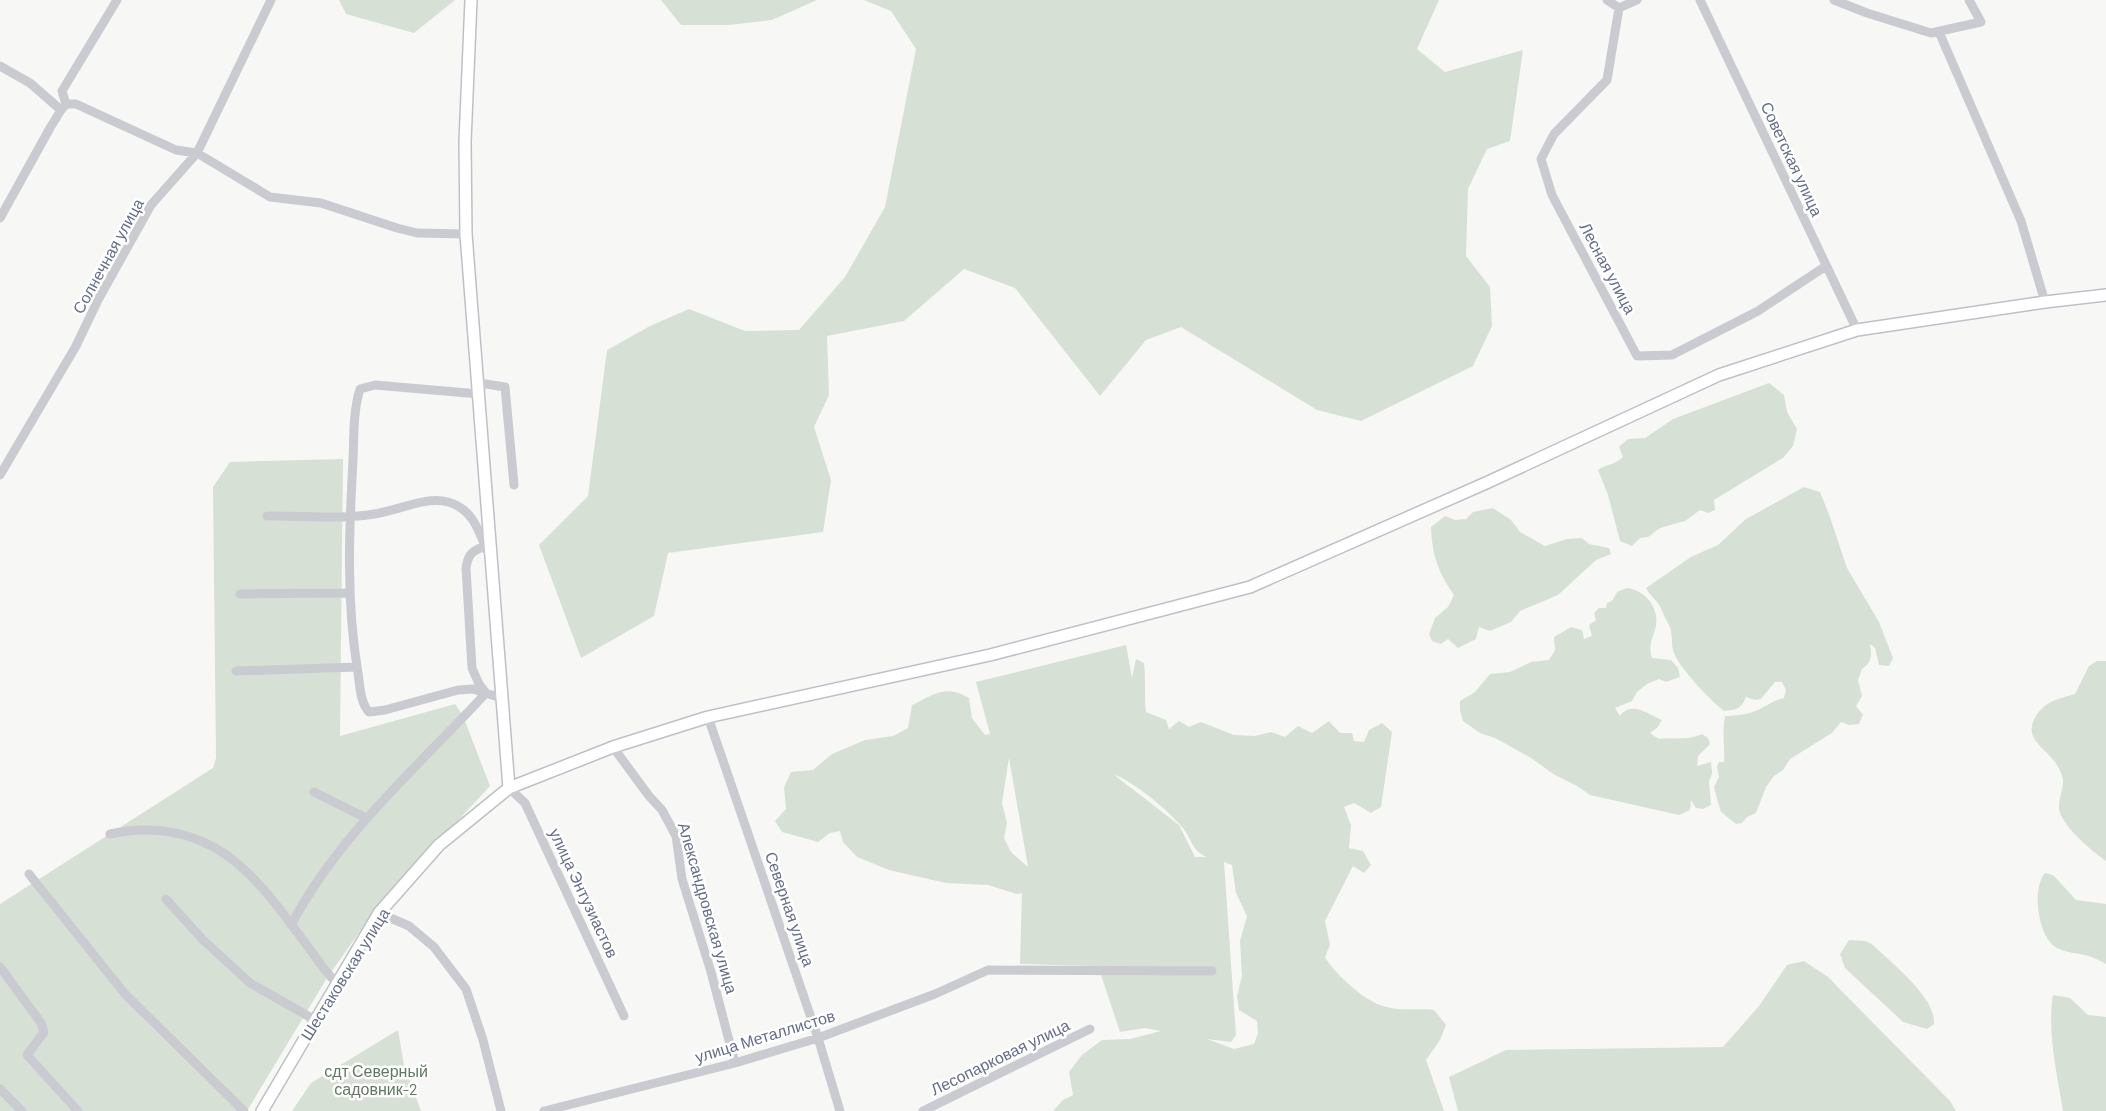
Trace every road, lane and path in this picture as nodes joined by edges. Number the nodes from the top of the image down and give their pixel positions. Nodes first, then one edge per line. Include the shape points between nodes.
1 (116, 0) edge
2 (271, 0) edge
3 (471, 0) edge
4 (1607, 0) edge
5 (1637, 0) edge
6 (1700, 0) edge
7 (1834, 0) edge
8 (1969, 0) edge
9 (1619, 8) junction
10 (1938, 32) junction
11 (0, 66) edge
12 (63, 107) junction
13 (197, 153) junction
14 (0, 218) edge
15 (466, 234) junction
16 (1826, 266) junction
17 (2106, 295) edge
18 (2045, 302) junction
19 (1857, 330) junction
20 (479, 388) junction
21 (0, 475) edge
22 (514, 485) dead end
23 (267, 516) dead end
24 (350, 517) junction
25 (485, 546) junction
26 (492, 563) junction
27 (349, 593) junction
28 (240, 594) dead end
29 (357, 667) junction
30 (236, 671) dead end
31 (486, 693) junction
32 (502, 696) junction
33 (708, 717) junction
34 (613, 747) junction
35 (509, 788) junction
36 (314, 792) dead end
37 (366, 818) junction
38 (110, 834) dead end
39 (29, 874) dead end
40 (166, 899) dead end
41 (379, 913) junction
42 (291, 925) junction
43 (0, 967) edge
44 (1212, 971) dead end
45 (339, 981) junction
46 (624, 1016) dead end
47 (315, 1020) junction
48 (1090, 1029) dead end
49 (818, 1038) junction
50 (735, 1063) junction
51 (0, 1089) edge
52 (22, 1111) edge
53 (78, 1111) edge
54 (244, 1111) edge
55 (262, 1111) edge
56 (501, 1111) edge
57 (544, 1111) edge
58 (840, 1111) edge
59 (923, 1111) edge

1 - 12 street via 62,91
2 - 13 street, Солнечная улица
3 - 15 main road via 465,142
4 - 9 street
5 - 9 street
6 - 16 street, Советская улица
7 - 10 street via 1931,33
8 - 10 street via 1981,22
9 - 16 street, Лесная улица via 1607,80 1554,134 1540,158 1552,195 1637,356 1672,355 1758,311
10 - 18 street via 2021,221
11 - 12 street
12 - 13 street via 76,104 176,150
12 - 14 street
13 - 15 street via 270,197 321,203 417,233
13 - 21 street, Солнечная улица via 151,206 76,346
15 - 20 main road
16 - 19 street, Советская улица
17 - 18 main road, Шестаковская улица
18 - 19 main road, Шестаковская улица
19 - 33 main road, Шестаковская улица via 1720,375 1486,483 1250,586 990,655
20 - 22 street via 505,387
20 - 24 street via 375,385 360,388
20 - 26 main road
23 - 24 street
24 - 25 street via 422,502 449,502 468,514
24 - 27 street
25 - 26 street
25 - 31 street via 472,551 466,568 472,668
26 - 32 main road
27 - 28 street
27 - 29 street
29 - 30 street
29 - 31 street via 365,707 369,712 458,690 473,689
31 - 32 street
31 - 37 street
32 - 35 main road
33 - 34 main road, Шестаковская улица
33 - 49 street, Северная улица
34 - 35 main road, Шестаковская улица
34 - 50 street, Александровская улица via 662,810 676,836 682,879
35 - 41 main road, Шестаковская улица via 439,845
35 - 46 street, улица Энтузиастов via 525,803
36 - 37 street
37 - 42 street via 305,900
38 - 42 street via 140,830 172,832 199,839 225,852 241,865
39 - 54 street via 125,994
40 - 47 street via 203,940 250,983
41 - 45 main road, Шестаковская улица
41 - 56 street via 409,926 434,947 466,989
42 - 45 street via 323,969
43 - 53 street via 41,1023 44,1032 28,1056
44 - 49 street, улица Металлистов via 988,970
45 - 47 main road, Шестаковская улица
47 - 55 main road, Шестаковская улица
48 - 59 street, Лесопарковая улица
49 - 50 street, улица Металлистов
49 - 58 street, Северная улица
50 - 57 street, улица Металлистов
51 - 52 street

